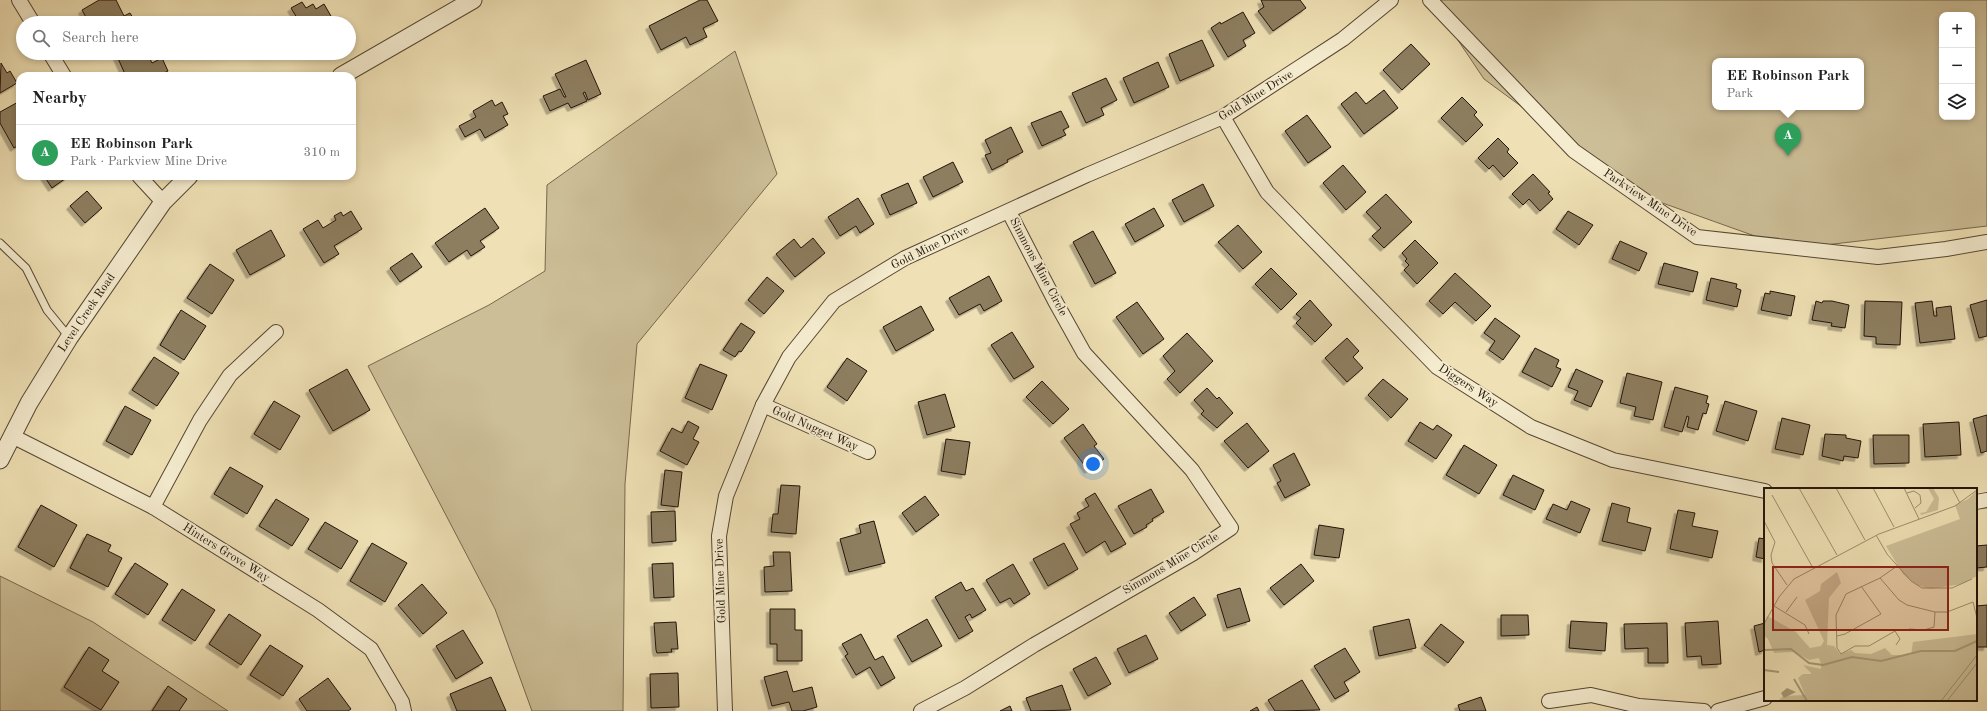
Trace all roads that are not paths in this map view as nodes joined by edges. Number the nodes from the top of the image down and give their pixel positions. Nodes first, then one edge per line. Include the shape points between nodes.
1 (19, 0) edge
2 (1391, 0) edge
3 (1430, 0) edge
4 (463, 2) edge
5 (29, 16) edge
6 (54, 60) edge
7 (62, 72) edge
8 (348, 72) edge
9 (1223, 117) junction
10 (143, 180) edge
11 (185, 180) edge
12 (163, 202) junction
13 (1009, 212) junction
14 (1987, 242) edge
15 (0, 243) edge
16 (276, 332) dead end
17 (69, 338) junction
18 (763, 405) junction
19 (12, 436) junction
20 (868, 452) dead end
21 (0, 460) edge
22 (1764, 491) edge
23 (1987, 500) edge
24 (1977, 502) edge
25 (153, 507) junction
26 (1764, 698) edge
27 (1549, 701) dead end
28 (404, 711) edge
29 (725, 711) edge
30 (921, 711) edge
31 (1704, 711) edge
32 (1718, 711) edge

1 - 5 street
2 - 9 street, Gold Mine Drive via 1343,40
3 - 14 street, Parkview Mine Drive via 1574,151 1697,237 1878,257
4 - 8 street
6 - 7 street
9 - 13 street, Gold Mine Drive
9 - 22 street, Diggers Way via 1267,192 1437,366 1531,427 1613,460
10 - 12 street
11 - 12 street, Level Creek Road
12 - 17 street, Level Creek Road
13 - 18 street, Gold Mine Drive via 905,258 834,301 789,357
13 - 30 street, Simmons Mine Circle via 1084,353 1192,470 1231,528 1192,554 965,688
15 - 17 lane via 26,268 47,310
16 - 25 street via 230,375 200,420
17 - 19 street, Level Creek Road
18 - 20 street, Gold Nugget Way
18 - 29 street, Gold Mine Drive via 726,496 719,536
19 - 21 street, Level Creek Road
19 - 25 street, Hinters Grove Way
23 - 24 street
25 - 28 street, Hinters Grove Way via 318,610 371,649 402,702
26 - 32 street
27 - 31 street via 1592,696 1640,706

